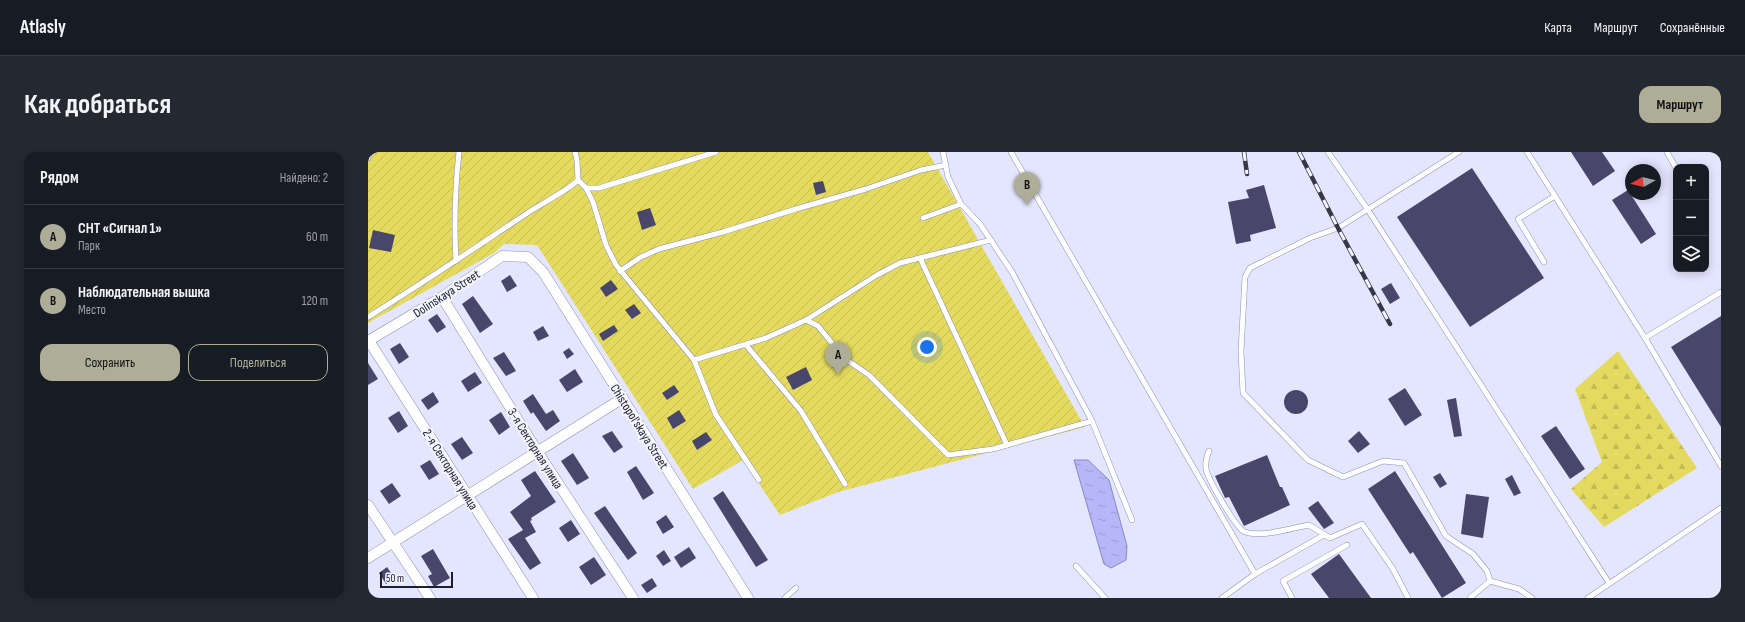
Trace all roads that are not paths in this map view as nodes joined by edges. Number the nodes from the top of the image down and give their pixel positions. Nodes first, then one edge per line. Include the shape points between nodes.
1 (369, 152) edge
2 (459, 152) edge
3 (575, 152) edge
4 (716, 152) edge
5 (943, 152) edge
6 (1011, 152) edge
7 (1328, 152) edge
8 (1459, 152) edge
9 (1527, 152) edge
10 (1667, 152) edge
11 (368, 158) edge
12 (1674, 164) edge
13 (946, 165) junction
14 (578, 180) junction
15 (586, 188) junction
16 (1555, 196) junction
17 (961, 204) junction
18 (1368, 210) junction
19 (923, 218) dead end
20 (991, 240) junction
21 (528, 256) joint
22 (920, 258) junction
23 (456, 261) junction
24 (1544, 262) dead end
25 (620, 271) junction
26 (1721, 292) edge
27 (442, 297) junction
28 (368, 317) edge
29 (806, 320) junction
30 (1645, 338) junction
31 (369, 341) edge
32 (746, 345) junction
33 (694, 360) junction
34 (622, 398) junction
35 (1092, 421) junction
36 (1007, 446) junction
37 (537, 451) junction
38 (1209, 452) dead end
39 (1721, 466) edge
40 (759, 480) dead end
41 (845, 484) dead end
42 (468, 495) junction
43 (368, 505) edge
44 (1721, 508) edge
45 (1132, 520) dead end
46 (1324, 535) junction
47 (393, 542) junction
48 (1347, 545) dead end
49 (368, 558) edge
50 (1076, 566) dead end
51 (1255, 574) junction
52 (1490, 581) junction
53 (1609, 583) junction
54 (796, 588) dead end
55 (430, 598) edge
56 (533, 598) edge
57 (633, 598) edge
58 (748, 598) edge
59 (785, 598) edge
60 (1105, 598) edge
61 (1222, 598) edge
62 (1292, 598) edge
63 (1408, 598) edge
64 (1470, 598) edge
65 (1532, 598) edge
66 (1588, 598) edge

1 - 11 lane
2 - 23 lane via 456,173
3 - 14 lane
4 - 15 lane via 599,188
5 - 13 lane
6 - 51 lane
7 - 18 lane
8 - 18 lane
9 - 16 lane
10 - 12 lane
13 - 17 lane via 948,177
13 - 25 lane via 921,170 866,190 659,249
14 - 15 lane
14 - 23 lane
15 - 25 lane via 599,219 606,246
16 - 24 lane via 1518,219
16 - 30 lane
17 - 19 lane
17 - 20 lane
18 - 52 lane via 1338,228 1310,238 1250,268 1245,278 1241,343 1243,393 1308,460 1343,477 1383,461 1404,463 1446,536 1473,554 1487,571
18 - 53 lane
20 - 22 lane
20 - 35 lane via 1012,272
21 - 27 street, Dolinskaya Street via 502,256
21 - 34 street, Chistopol'skaya Street via 543,272
22 - 29 lane via 886,269
22 - 36 lane
23 - 28 lane
25 - 33 lane
26 - 30 lane
27 - 31 street, Dolinskaya Street
27 - 37 street, 3-я Секторная улица
29 - 32 lane
29 - 36 lane via 818,326 844,358 869,375 948,456
30 - 39 lane
31 - 42 street, 2-я Секторная улица
32 - 33 lane
32 - 41 lane via 801,411
33 - 40 lane via 716,415
34 - 37 street
34 - 58 street, Chistopol'skaya Street
35 - 36 lane
35 - 45 lane
37 - 42 street
37 - 57 street, 3-я Секторная улица
38 - 46 lane via 1205,459 1206,470 1230,516 1242,532 1255,535 1309,525
42 - 47 street
42 - 56 street, 2-я Секторная улица
43 - 47 street
44 - 53 lane
46 - 51 lane
46 - 63 lane via 1330,538 1362,524 1393,569
47 - 49 street
47 - 55 street
48 - 62 lane via 1283,581
50 - 60 lane
51 - 61 lane
52 - 64 lane
52 - 65 lane via 1519,589
53 - 66 lane
54 - 59 lane

